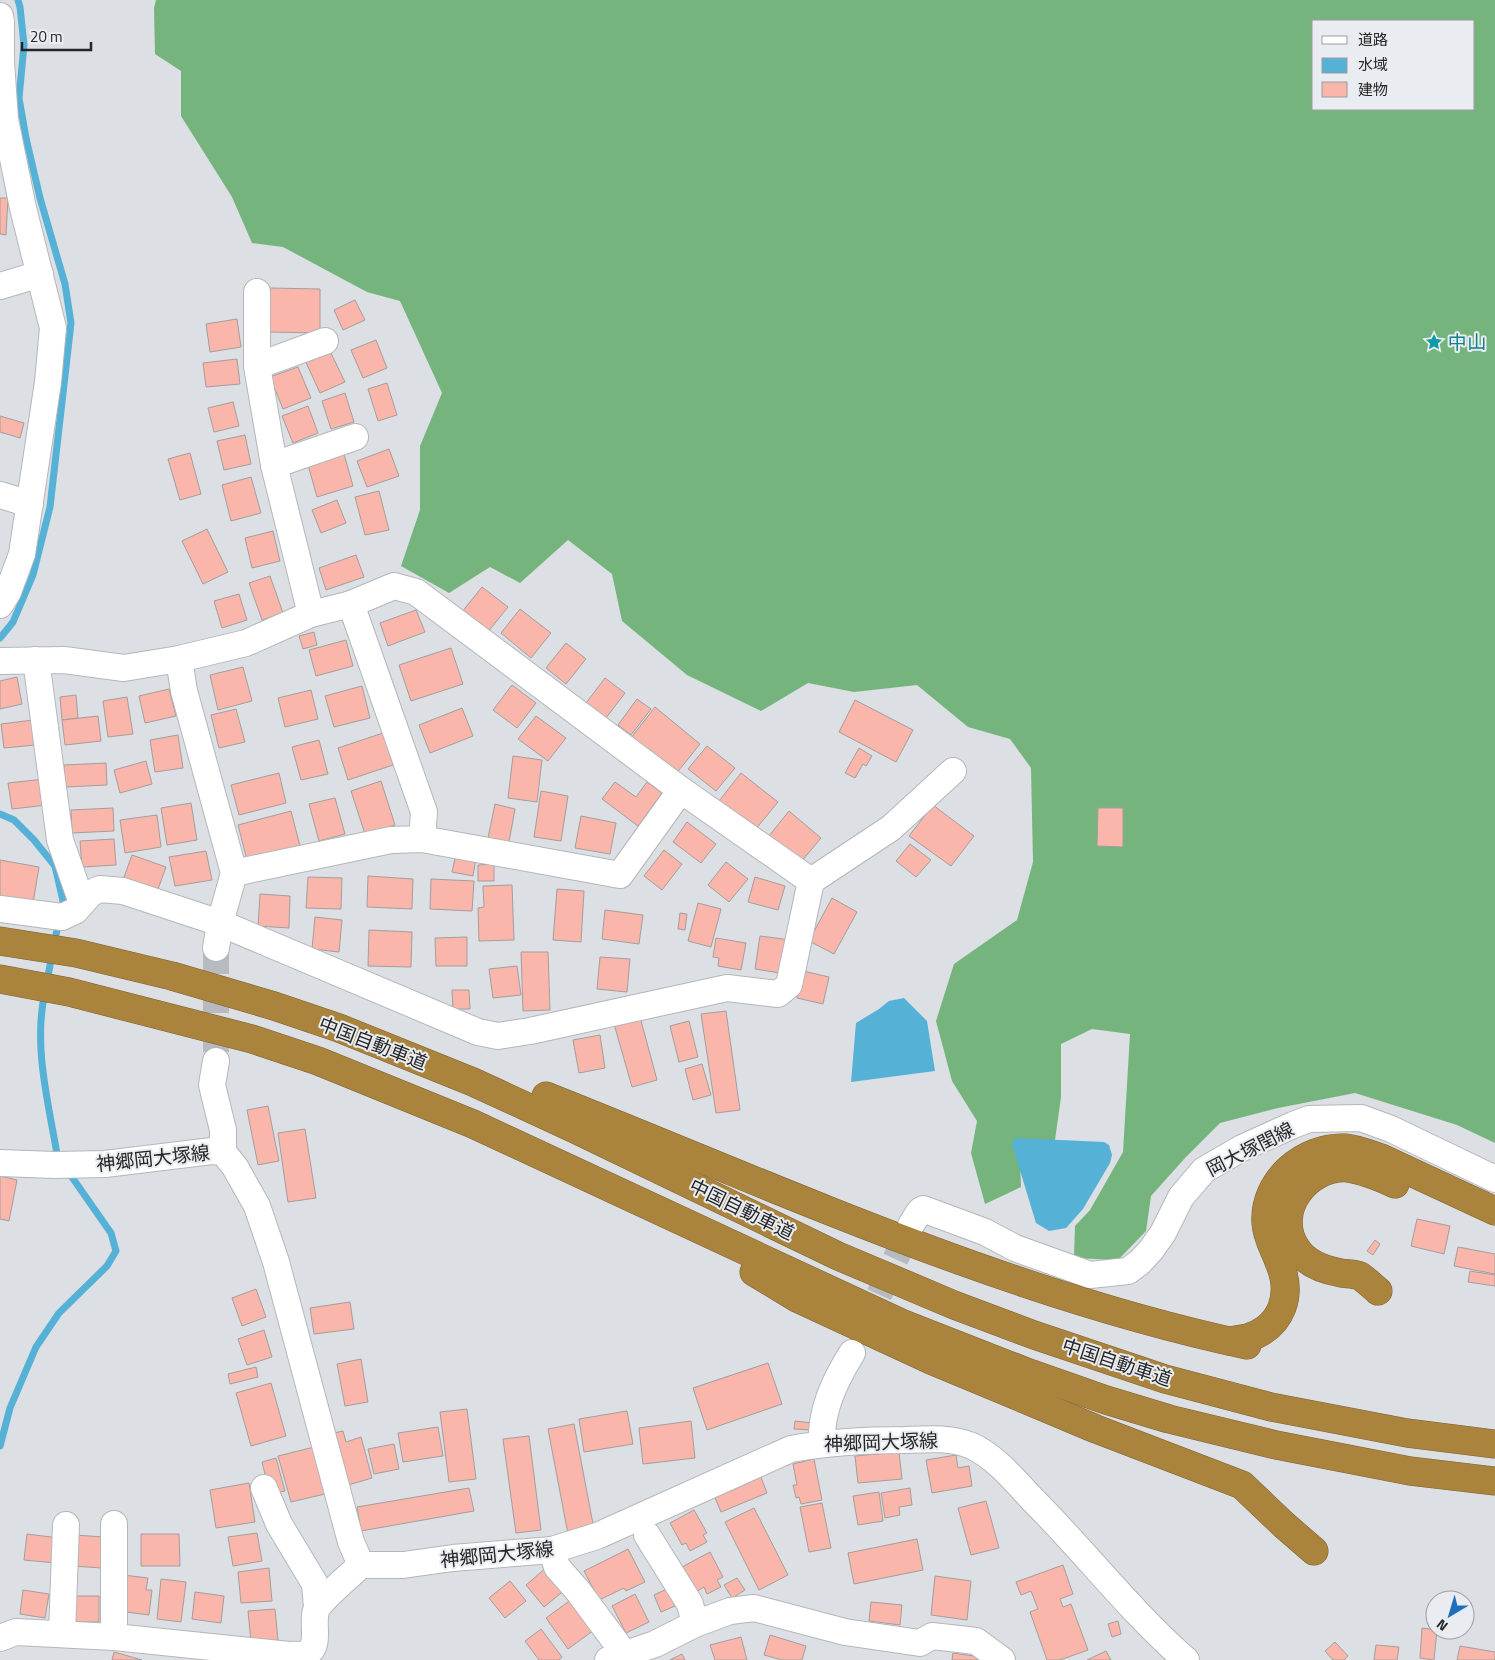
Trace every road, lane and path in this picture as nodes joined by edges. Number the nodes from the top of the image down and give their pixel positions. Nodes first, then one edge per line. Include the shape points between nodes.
1 (0, 16) edge
2 (40, 274) junction
3 (0, 286) edge
4 (257, 292) dead end
5 (325, 341) dead end
6 (257, 366) junction
7 (354, 437) dead end
8 (274, 465) junction
9 (0, 495) edge
10 (30, 504) junction
11 (351, 604) junction
12 (0, 605) edge
13 (311, 614) junction
14 (179, 659) junction
15 (36, 660) junction
16 (0, 661) edge
17 (952, 771) dead end
18 (681, 790) junction
19 (422, 839) junction
20 (234, 873) junction
21 (812, 881) junction
22 (82, 903) junction
23 (0, 908) edge
24 (220, 922) junction
25 (0, 941) edge
26 (216, 948) tunnel mouth
27 (0, 979) edge
28 (274, 1006) junction
29 (216, 1061) tunnel mouth
30 (223, 1152) junction
31 (0, 1162) edge
32 (1495, 1179) edge
33 (654, 1210) junction
34 (1495, 1211) edge
35 (911, 1225) tunnel mouth
36 (1495, 1230) edge
37 (1378, 1291) dead end
38 (852, 1353) tunnel mouth
39 (822, 1443) junction
40 (1495, 1444) edge
41 (1495, 1481) edge
42 (264, 1488) dead end
43 (114, 1524) dead end
44 (66, 1525) dead end
45 (647, 1535) dead end
46 (552, 1550) junction
47 (1314, 1551) dead end
48 (361, 1565) junction
49 (318, 1607) junction
50 (695, 1624) junction
51 (62, 1634) junction
52 (114, 1637) junction
53 (0, 1638) edge
54 (171, 1652) edge
55 (919, 1652) edge
56 (1170, 1655) edge
57 (289, 1657) edge
58 (621, 1658) edge
59 (1002, 1660) edge

1 - 2 street via 5,119 22,208
2 - 3 street
2 - 10 street via 53,328
4 - 6 street
5 - 6 street
6 - 8 street
7 - 8 street
8 - 13 street
9 - 10 street
10 - 12 street via 22,554
11 - 13 street
11 - 18 street via 394,586 416,592
11 - 19 street via 424,812
13 - 14 street via 246,643
14 - 15 street via 124,668 64,660
14 - 20 street via 184,691
15 - 16 street
15 - 22 street via 60,840
17 - 21 street via 891,828
18 - 19 street via 620,875
18 - 21 street
19 - 20 street via 391,840
20 - 24 street
21 - 24 street via 789,985 778,994 727,988 498,1036 478,1032
22 - 23 street via 75,911 62,917
22 - 24 street via 100,889 123,891
24 - 26 street
25 - 28 highway, 中国自動車道 via 76,953 172,976
27 - 33 highway, 中国自動車道 via 69,992 252,1039 318,1061 473,1124
28 - 34 highway via 430,1051 989,1272 1134,1317 1238,1343 1276,1320 1283,1306 1286,1294 1284,1275 1268,1239 1266,1210 1269,1196 1279,1179 1305,1156 1344,1148 1362,1151
28 - 40 highway, 中国自動車道 via 339,1028 473,1082 838,1256 1034,1335 1165,1378 1271,1406 1407,1433
29 - 30 street via 212,1085 223,1130
30 - 31 street, 神郷岡大塚線 via 105,1164
30 - 48 street, 神郷岡大塚線 via 257,1206 276,1262 351,1542
32 - 35 street, 岡大塚閏線 via 1391,1129 1360,1118 1309,1119 1242,1148 1204,1170 1181,1197 1151,1250 1128,1270 1090,1275 1014,1248 985,1232 923,1209
33 - 41 highway, 中国自動車道 via 901,1323 1106,1400 1276,1446 1410,1471
33 - 47 highway via 797,1298 1024,1400 1242,1485
36 - 37 highway via 1364,1172 1347,1168 1316,1174 1299,1189 1291,1203 1288,1218 1295,1247 1316,1266 1359,1276
38 - 39 street via 834,1383 821,1431
39 - 46 street, 神郷岡大塚線 via 791,1449 597,1536
39 - 56 street, 神郷岡大塚線 via 953,1440 992,1457 1058,1524
42 - 49 street via 279,1524 314,1584
43 - 52 street
44 - 51 street
45 - 50 street via 690,1604
46 - 48 street, 神郷岡大塚線 via 403,1565
46 - 58 street via 557,1567 578,1591
48 - 49 street
49 - 57 street via 312,1648 305,1654
50 - 55 street via 730,1611 754,1608
50 - 58 street
51 - 52 street
51 - 53 street via 16,1632
52 - 54 street
54 - 57 street
55 - 59 street via 932,1636 976,1641

